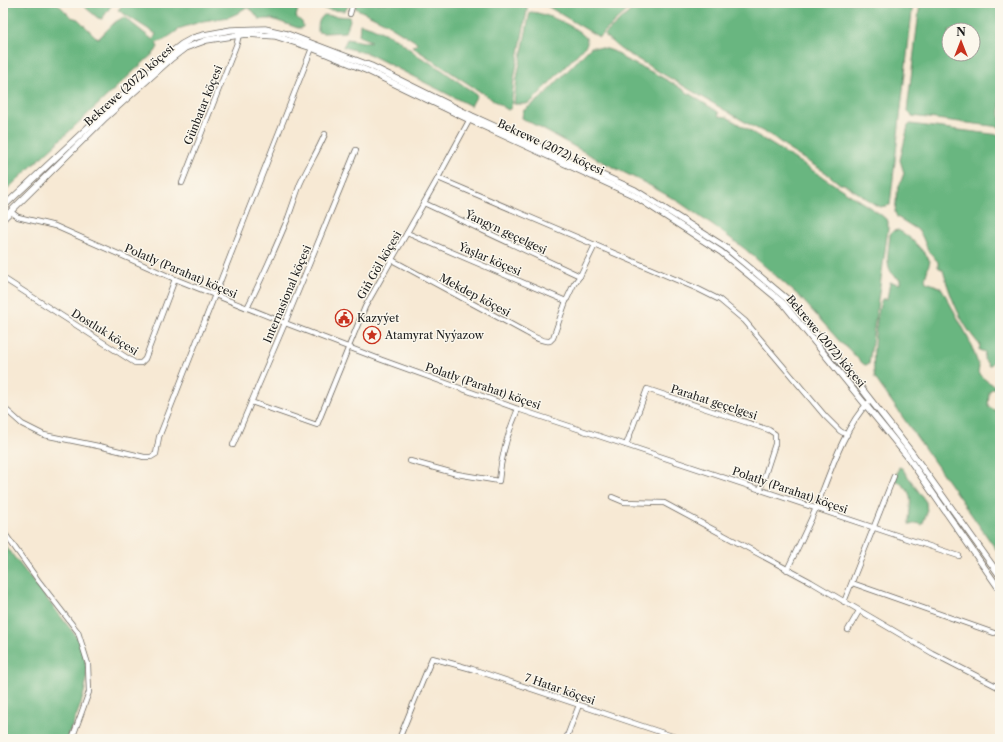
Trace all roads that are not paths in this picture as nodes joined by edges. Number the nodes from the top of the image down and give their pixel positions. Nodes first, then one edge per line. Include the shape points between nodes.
1 (353, 3) edge
2 (350, 14) dead end
3 (239, 34) junction
4 (312, 48) junction
5 (471, 118) junction
6 (325, 134) dead end
7 (356, 150) dead end
8 (438, 178) junction
9 (182, 183) dead end
10 (424, 203) junction
11 (3, 207) edge
12 (10, 212) junction
13 (3, 219) edge
14 (407, 233) junction
15 (595, 245) junction
16 (392, 260) junction
17 (580, 276) junction
18 (3, 278) edge
19 (175, 280) junction
20 (214, 295) junction
21 (566, 301) junction
22 (247, 308) junction
23 (285, 323) junction
24 (348, 347) junction
25 (252, 402) junction
26 (868, 403) junction
27 (3, 407) edge
28 (518, 409) junction
29 (847, 435) junction
30 (233, 445) dead end
31 (626, 445) junction
32 (410, 461) dead end
33 (894, 476) dead end
34 (760, 490) junction
35 (612, 497) dead end
36 (816, 508) junction
37 (874, 528) junction
38 (3, 531) edge
39 (959, 556) dead end
40 (787, 570) junction
41 (1000, 576) edge
42 (852, 583) junction
43 (1000, 590) edge
44 (844, 602) junction
45 (859, 611) junction
46 (848, 630) dead end
47 (994, 633) dead end
48 (1000, 688) edge
49 (579, 705) junction
50 (72, 739) edge
51 (400, 739) edge
52 (566, 739) edge
53 (681, 739) edge

1 - 2 street
3 - 4 main road, Bekrewe (2072) köçesi via 275,36
3 - 9 street, Günbatar köçesi
3 - 12 main road, Bekrewe (2072) köçesi via 196,43 172,58 104,119
4 - 5 main road, Bekrewe (2072) köçesi
4 - 20 street
5 - 8 street, Giň Göl köçesi
5 - 11 main road, Bekrewe (2072) köçesi via 371,66 287,34 246,28 216,32 193,38 169,54
5 - 26 main road, Bekrewe (2072) köçesi via 635,190 725,247 788,299
6 - 22 street via 318,151 309,163 288,218
7 - 23 street, Internasional köçesi
8 - 10 street, Giň Göl köçesi
8 - 15 street
10 - 14 street, Giň Göl köçesi
10 - 17 street, Ýangyn geçelgesi
12 - 13 main road, Bekrewe (2072) köçesi
12 - 19 street, Polatly (Parahat) köçesi via 18,217 55,226
14 - 16 street, Giň Göl köçesi
14 - 21 street, Ýaşlar köçesi
15 - 17 street
15 - 29 street via 698,289 728,305 755,332 825,416
16 - 21 street, Mekdep köçesi via 544,341 553,338
16 - 24 street, Giň Göl köçesi via 365,307
17 - 21 street
18 - 19 street, Dostluk köçesi via 135,363 141,363 145,359
19 - 20 street, Polatly (Parahat) köçesi
20 - 22 street, Polatly (Parahat) köçesi
20 - 27 street via 154,456 144,457 44,436 22,424
22 - 23 street, Polatly (Parahat) köçesi
23 - 24 street, Polatly (Parahat) köçesi
23 - 25 street, Internasional köçesi
24 - 25 street, Giň Göl köçesi via 317,425
24 - 28 street, Polatly (Parahat) köçesi
25 - 30 street, Internasional köçesi
26 - 29 street
26 - 41 main road, Bekrewe (2072) köçesi via 912,453
26 - 43 main road, Bekrewe (2072) köçesi
28 - 31 street, Polatly (Parahat) köçesi
28 - 32 street via 506,441 499,481 457,474
29 - 36 street
31 - 34 street, Polatly (Parahat) köçesi
31 - 34 street, Parahat geçelgesi via 647,389 775,434 775,444
33 - 37 street
34 - 36 street, Polatly (Parahat) köçesi
35 - 40 street via 624,502 664,503
36 - 37 street, Polatly (Parahat) köçesi
36 - 40 street
37 - 39 street, Polatly (Parahat) köçesi
37 - 42 street
38 - 50 street via 78,632 88,664 89,692
40 - 44 street
42 - 44 street
42 - 47 street
44 - 45 street
45 - 46 street
45 - 48 street
49 - 51 street, 7 Hatar köçesi via 432,658
49 - 52 street
49 - 53 street, 7 Hatar köçesi

